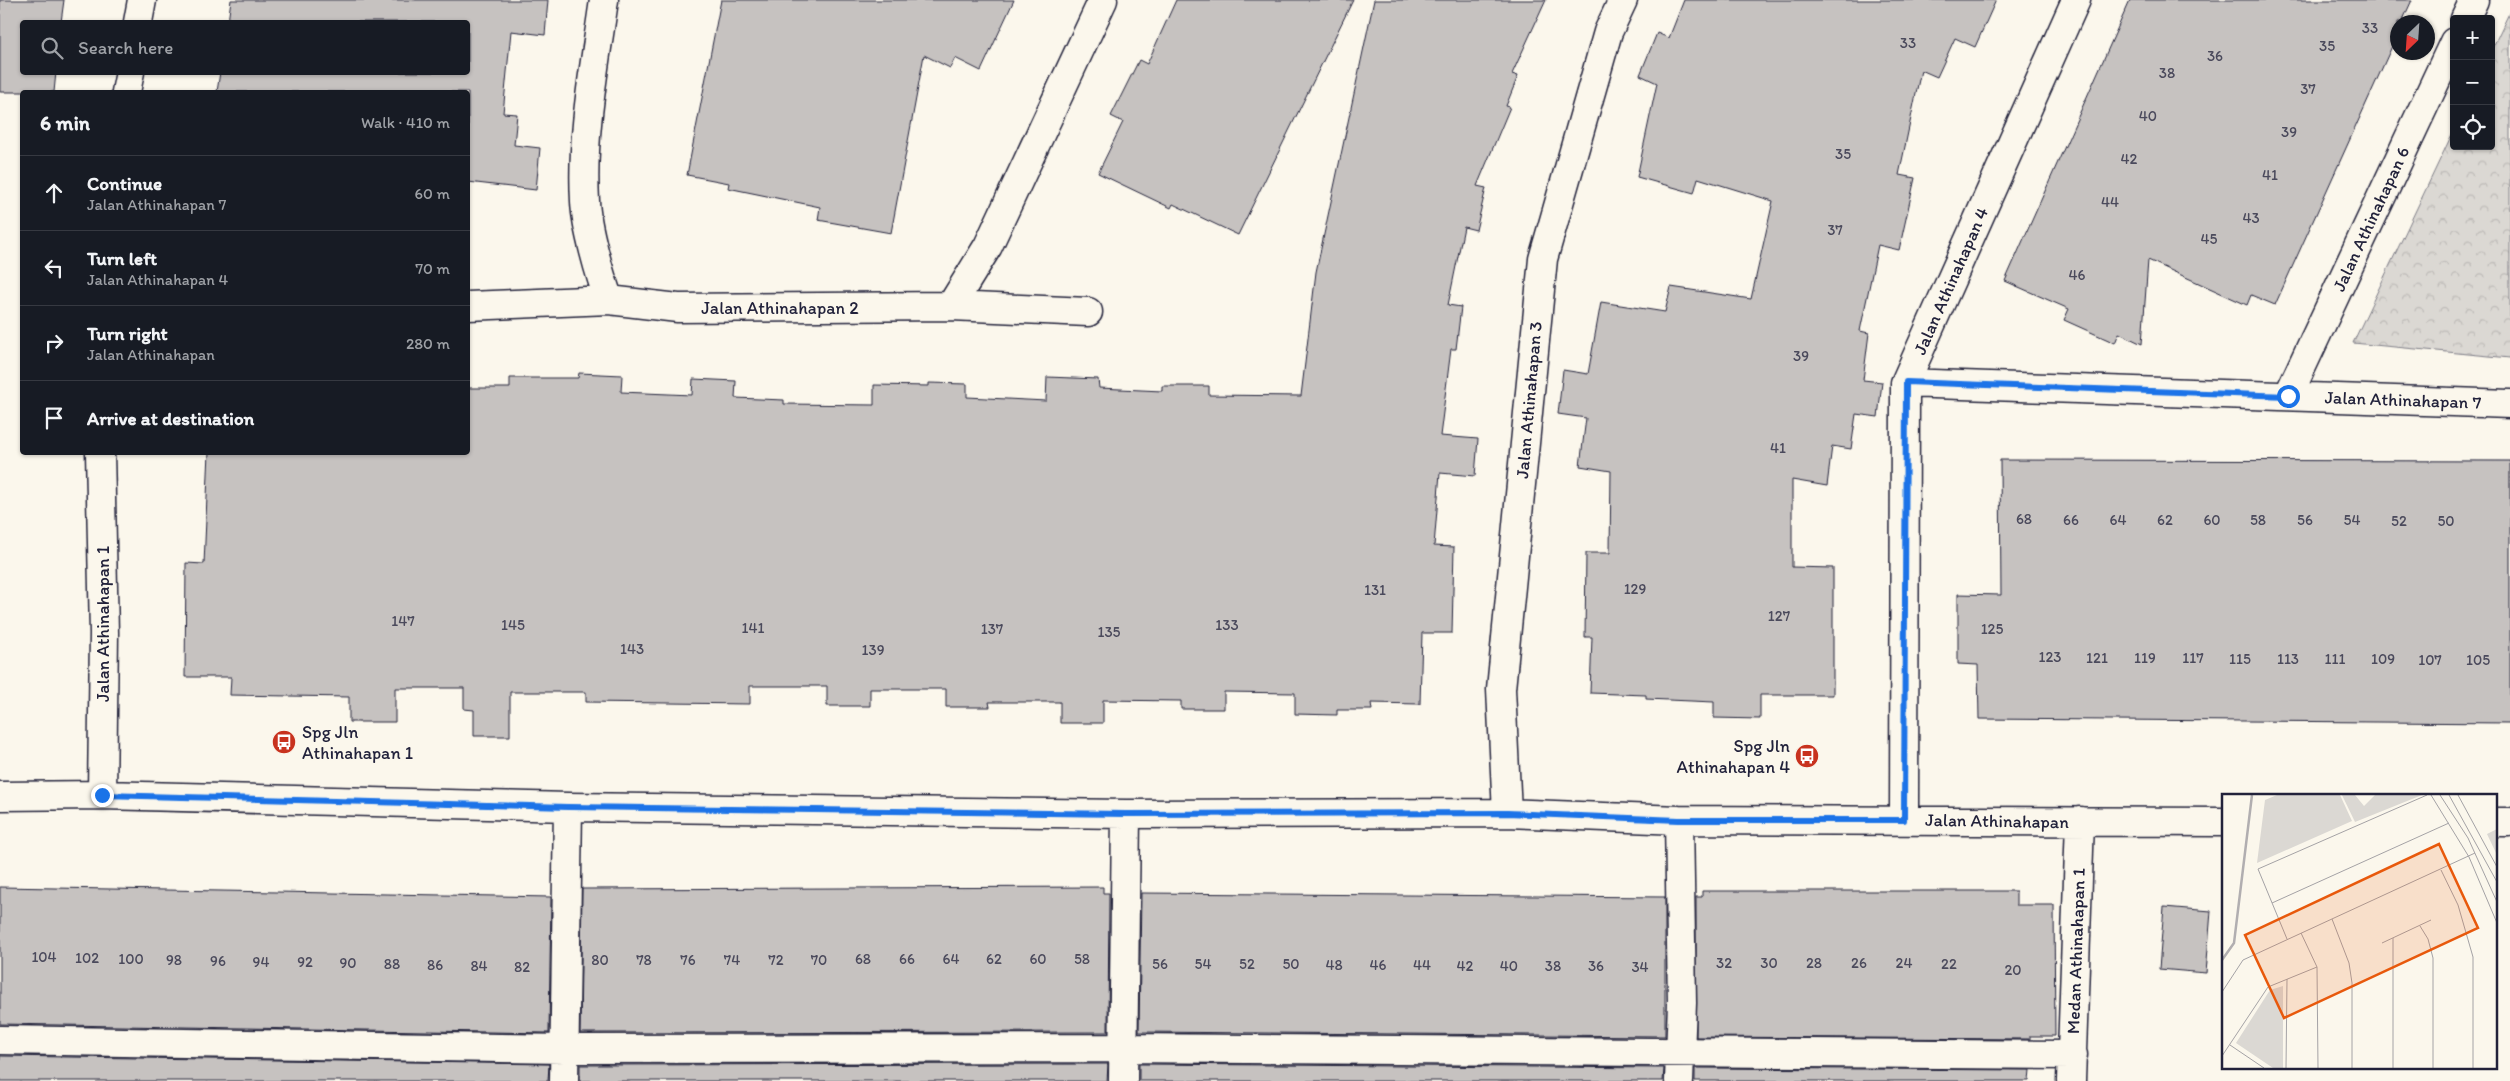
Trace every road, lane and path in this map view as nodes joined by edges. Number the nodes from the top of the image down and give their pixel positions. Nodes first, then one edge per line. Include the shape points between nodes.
1 (142, 0) edge
2 (604, 0) edge
3 (1102, 0) edge
4 (1623, 0) edge
5 (2076, 0) edge
6 (2474, 0) edge
7 (2467, 15) edge
8 (138, 20) edge
9 (2450, 51) edge
10 (129, 75) edge
11 (126, 90) edge
12 (609, 300) junction
13 (470, 306) edge
14 (951, 306) junction
15 (1088, 312) dead end
16 (1906, 382) junction
17 (2288, 396) junction
18 (2510, 404) edge
19 (100, 455) edge
20 (102, 795) junction
21 (0, 796) edge
22 (568, 807) junction
23 (1507, 813) junction
24 (1126, 814) junction
25 (1679, 820) junction
26 (1904, 820) junction
27 (2080, 821) junction
28 (2222, 822) edge
29 (0, 1040) edge
30 (1122, 1048) junction
31 (565, 1049) junction
32 (1680, 1053) junction
33 (2072, 1068) edge
34 (564, 1081) edge
35 (1123, 1081) edge
36 (1679, 1081) edge

1 - 8 street
2 - 12 street via 585,131 585,202 602,282
3 - 14 street via 988,246
4 - 23 street, Jalan Athinahapan 3 via 1608,32 1543,259 1502,689
5 - 16 street, Jalan Athinahapan 4
6 - 7 street
9 - 17 street, Jalan Athinahapan 6
10 - 11 street
12 - 13 street, Jalan Athinahapan 2
12 - 14 street, Jalan Athinahapan 2 via 678,308
14 - 15 street, Jalan Athinahapan 2
16 - 17 street, Jalan Athinahapan 7
16 - 26 street, Jalan Athinahapan 4
17 - 18 street, Jalan Athinahapan 7
19 - 20 street, Jalan Athinahapan 1 via 104,633
20 - 21 street, Jalan Athinahapan
20 - 22 street, Jalan Athinahapan
22 - 24 street, Jalan Athinahapan
22 - 31 street
23 - 24 street, Jalan Athinahapan
23 - 25 street, Jalan Athinahapan
24 - 30 street
25 - 26 street, Jalan Athinahapan
25 - 32 street
26 - 27 street, Jalan Athinahapan
27 - 28 street, Jalan Athinahapan
27 - 33 street, Medan Athinahapan 1
29 - 31 street
30 - 31 street
30 - 32 street
30 - 35 street
31 - 34 street
32 - 33 street
32 - 36 street

